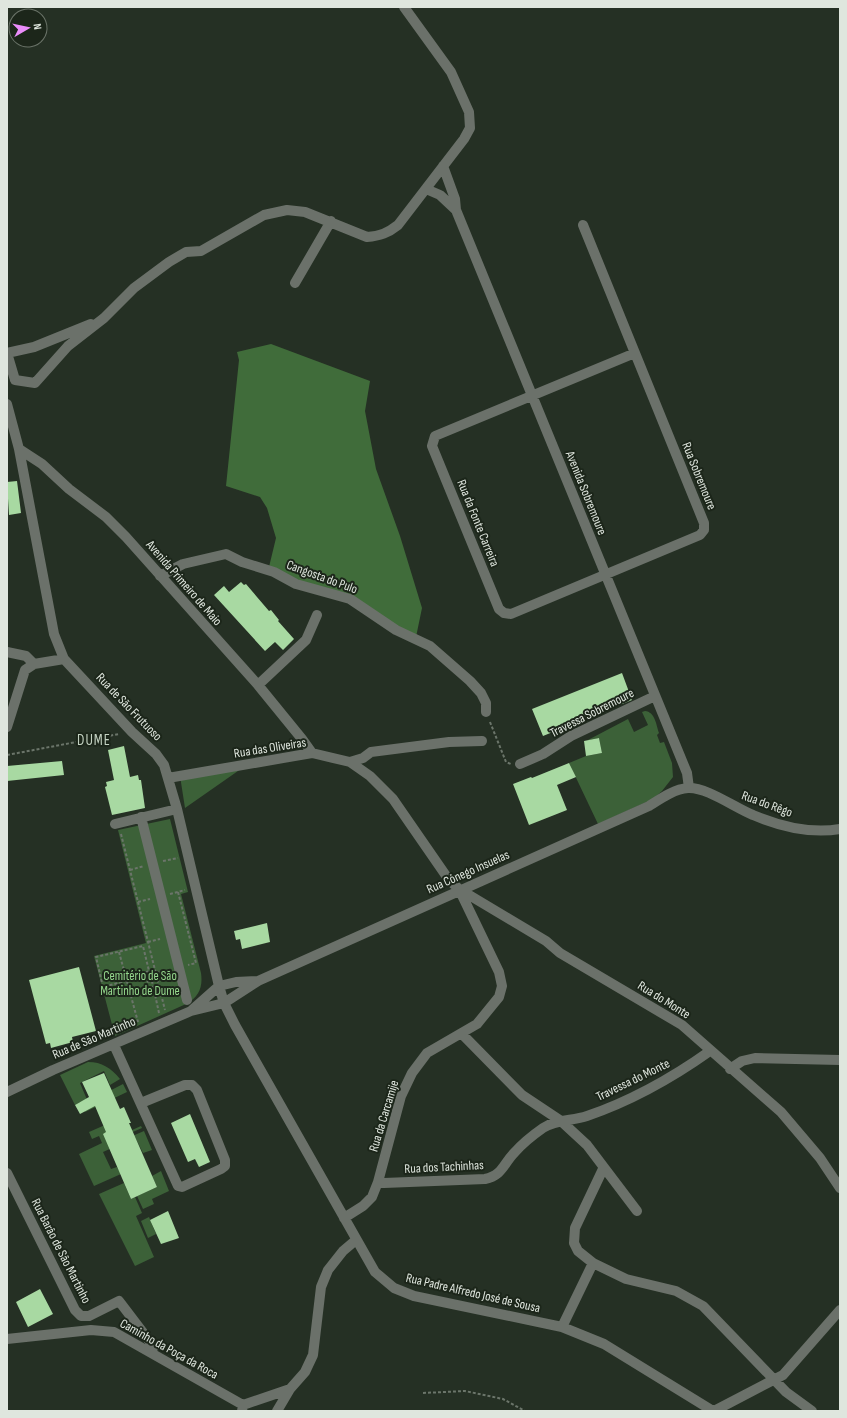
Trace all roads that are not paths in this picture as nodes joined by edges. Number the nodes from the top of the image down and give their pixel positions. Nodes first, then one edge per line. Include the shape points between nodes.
1 (404, 7) edge
2 (442, 166) junction
3 (426, 189) junction
4 (456, 210) junction
5 (330, 221) junction
6 (583, 225) dead end
7 (295, 282) dead end
8 (104, 318) junction
9 (7, 353) edge
10 (635, 353) junction
11 (532, 396) junction
12 (7, 404) edge
13 (11, 430) edge
14 (20, 449) junction
15 (605, 574) junction
16 (160, 576) junction
17 (316, 615) dead end
18 (7, 652) edge
19 (64, 659) junction
20 (34, 664) junction
21 (258, 685) junction
22 (655, 696) junction
23 (486, 712) road end
24 (7, 727) edge
25 (482, 741) dead end
26 (312, 753) junction
27 (350, 762) junction
28 (520, 764) road end
29 (168, 778) junction
30 (688, 788) junction
31 (177, 809) junction
32 (141, 818) junction
33 (115, 824) dead end
34 (840, 829) edge
35 (459, 889) junction
36 (258, 981) junction
37 (219, 986) junction
38 (187, 1000) dead end
39 (224, 1003) junction
40 (191, 1011) junction
41 (462, 1034) junction
42 (114, 1044) junction
43 (710, 1051) junction
44 (840, 1060) edge
45 (730, 1069) junction
46 (7, 1092) edge
47 (141, 1103) junction
48 (561, 1121) junction
49 (603, 1168) junction
50 (7, 1173) edge
51 (378, 1182) junction
52 (840, 1188) edge
53 (637, 1211) dead end
54 (344, 1218) junction
55 (356, 1240) junction
56 (593, 1263) junction
57 (840, 1310) edge
58 (562, 1327) junction
59 (7, 1339) edge
60 (154, 1347) dead end
61 (774, 1379) junction
62 (290, 1389) junction
63 (242, 1408) edge
64 (277, 1411) edge
65 (713, 1411) edge
66 (812, 1411) edge

1 - 2 street via 451,72 469,112 470,128
2 - 3 street
2 - 4 street, Avenida Sobremoure via 455,199
3 - 4 street, Avenida Sobremoure via 440,195
3 - 5 street via 398,225 382,235 367,237
4 - 11 street, Avenida Sobremoure
5 - 7 street
5 - 8 street via 305,212 286,210 264,215 201,251 186,252 169,262 134,288
6 - 10 street, Rua Sobremoure
8 - 9 street via 34,347
8 - 9 street via 68,346 35,383 15,380
10 - 11 street
10 - 15 street, Rua Sobremoure via 704,523 704,530 700,536
11 - 15 street, Avenida Sobremoure
11 - 15 street, Rua da Fonte Carreira via 435,436 432,446 499,609 504,613 511,614
12 - 13 street, Rua de São Frutuoso
13 - 14 street, Rua de São Frutuoso
14 - 16 street, Avenida Primeiro de Maio via 106,517
14 - 19 street, Rua de São Frutuoso via 54,634
15 - 22 street, Avenida Sobremoure
16 - 21 street, Avenida Primeiro de Maio
16 - 23 street, Cangosta do Pulo via 184,564 226,554 274,572 296,584 350,599 396,630 435,650 481,693 486,703
17 - 21 street via 306,640
18 - 20 street via 26,656
19 - 20 street
19 - 29 street, Rua de São Frutuoso via 156,754 164,765
20 - 24 street via 25,670
21 - 26 street, Avenida Primeiro de Maio
22 - 28 street, Travessa Sobremoure via 571,736 543,754
22 - 30 street, Avenida Sobremoure via 686,773
25 - 27 street via 449,742 371,752
26 - 27 street, Rua das Oliveiras
26 - 29 street, Rua das Oliveiras
27 - 35 street, Rua das Oliveiras via 370,776 394,799 449,880
29 - 31 street, Rua de São Frutuoso
30 - 34 street, Rua do Rêgo via 701,790 753,815 800,829
30 - 35 street, Rua Cónego Insuelas via 678,790 649,806
31 - 32 street
31 - 37 street, Rua de São Frutuoso
32 - 33 street
32 - 38 street
35 - 36 street, Rua Cónego Insuelas
35 - 41 street, Rua da Carcamije via 499,972 502,986 499,997 477,1024
35 - 43 street, Rua do Monte via 546,941 560,953 682,1025
36 - 37 street, Rua Cónego Insuelas
36 - 39 street, Rua Cónego Insuelas
37 - 39 street, Rua de São Frutuoso
37 - 40 street, Rua de São Martinho
39 - 40 street, Rua de São Martinho
39 - 54 street, Rua Padre Alfredo José de Sousa
40 - 42 street, Rua de São Martinho
41 - 48 street via 522,1095
41 - 51 street, Rua da Carcamije via 427,1053 412,1073 401,1096
42 - 46 street, Rua de São Martinho
42 - 47 street
43 - 45 street, Rua do Monte
43 - 48 street, Travessa do Monte via 681,1072 642,1093 585,1117
44 - 45 street via 756,1058 742,1061
45 - 52 street, Rua do Monte via 781,1112 820,1158
47 - 47 street via 178,1186 182,1187 225,1166 225,1160 197,1090 192,1085 185,1085
48 - 49 street via 587,1145
48 - 51 street, Rua dos Tachinhas via 543,1128 519,1148 495,1177 384,1184
49 - 53 street
49 - 56 street via 575,1228 574,1243 578,1251
50 - 60 street, Rua Barão de São Martinho via 75,1310 81,1316 89,1316 119,1301
51 - 54 street, Rua da Carcamije via 372,1197
54 - 55 street, Rua Padre Alfredo José de Sousa
55 - 58 street, Rua Padre Alfredo José de Sousa via 375,1272 394,1288 414,1296
55 - 62 street via 328,1270 321,1287 313,1355 305,1372
56 - 58 street
56 - 61 street via 626,1279 676,1290 703,1306
57 - 61 street via 783,1375
58 - 65 street, Rua Padre Alfredo José de Sousa via 604,1344
59 - 63 street, Caminho da Poça da Roca via 91,1330 114,1332
61 - 65 street
61 - 66 street via 786,1392
62 - 63 street
62 - 64 street

